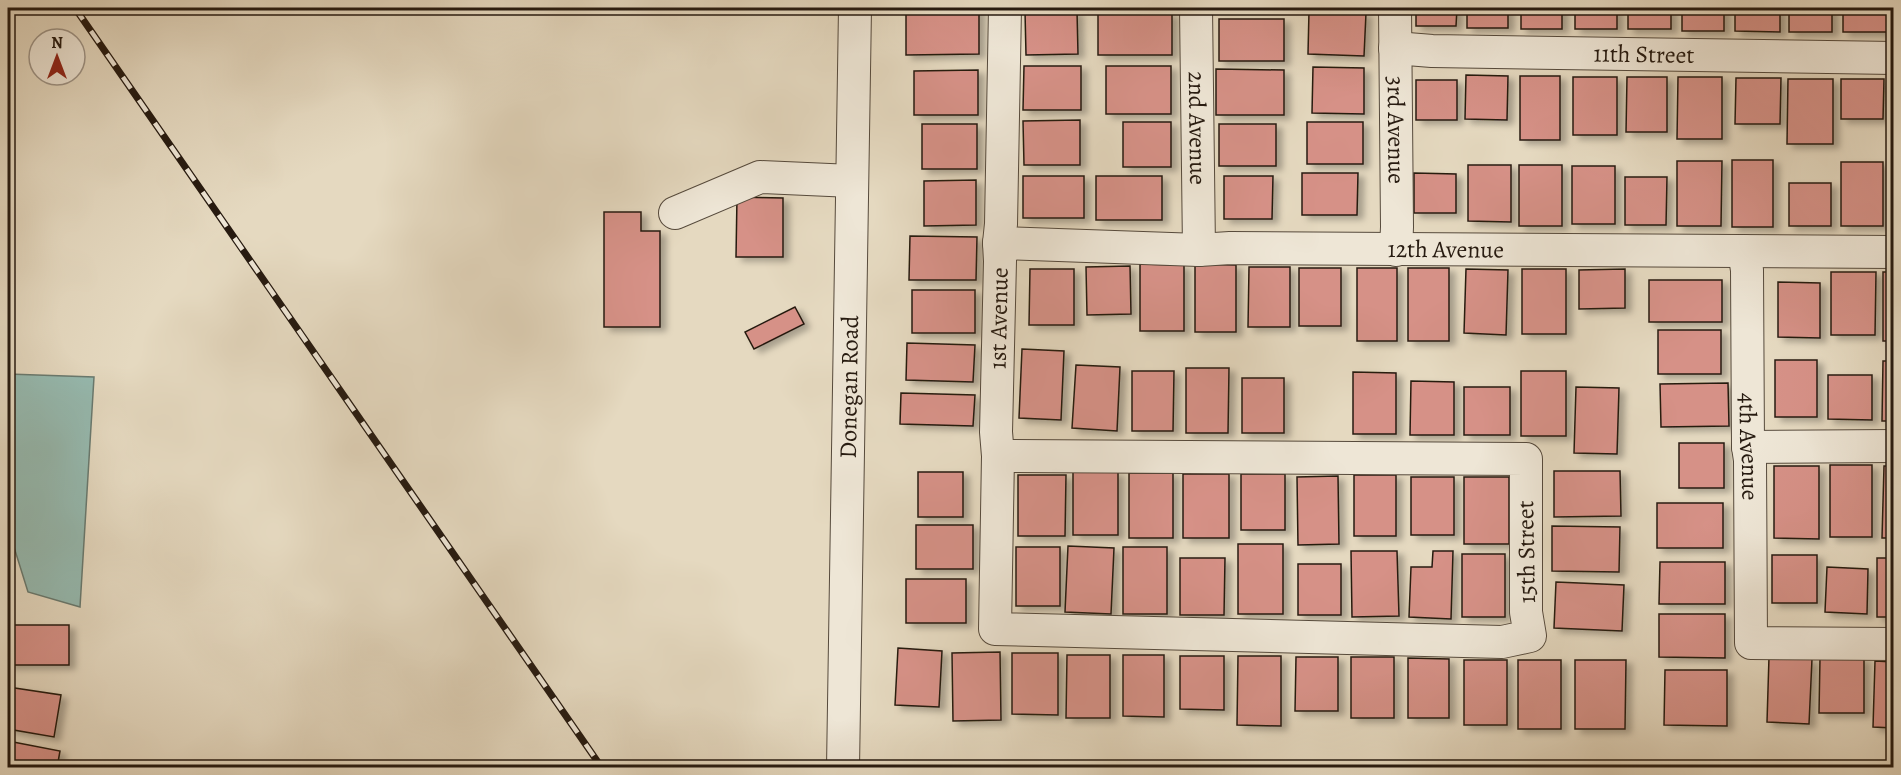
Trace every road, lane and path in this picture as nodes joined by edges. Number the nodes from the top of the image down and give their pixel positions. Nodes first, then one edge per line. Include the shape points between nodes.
1 (855, 8) edge
2 (1005, 8) edge
3 (1196, 8) edge
4 (1395, 8) edge
5 (1395, 48) junction
6 (1893, 58) edge
7 (852, 181) junction
8 (675, 213) dead end
9 (999, 243) junction
10 (1199, 250) junction
11 (1396, 250) junction
12 (1744, 251) junction
13 (1893, 252) edge
14 (1893, 446) edge
15 (1748, 447) junction
16 (998, 456) junction
17 (995, 629) joint
18 (1893, 644) edge
19 (843, 768) edge

1 - 7 street, Donegan Road
2 - 9 street, 1st Avenue
3 - 10 street, 2nd Avenue
4 - 5 street, 3rd Avenue
5 - 6 street, 11th Street
5 - 11 street, 3rd Avenue
7 - 8 street via 760,177
7 - 19 street, Donegan Road
9 - 10 street, 12th Avenue
9 - 16 street, 1st Avenue
10 - 11 street, 12th Avenue
11 - 12 street, 12th Avenue
12 - 13 street, 12th Avenue
12 - 15 street, 4th Avenue
14 - 15 street
15 - 18 street, 4th Avenue via 1751,643
16 - 17 street, 1st Avenue
16 - 17 street, 15th Street via 1526,459 1526,612 1530,636 1503,642

